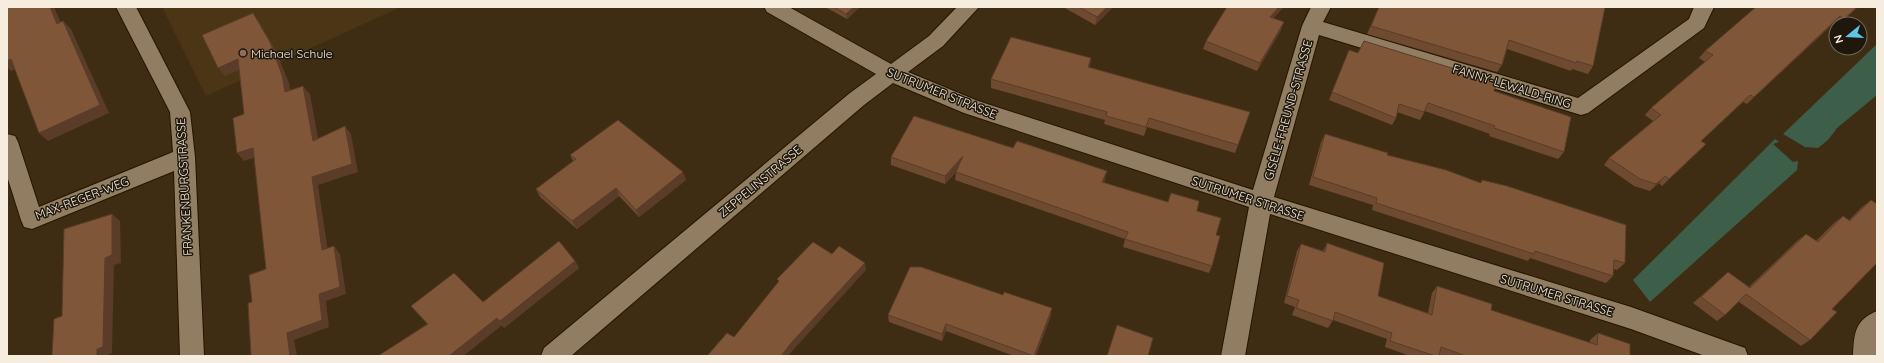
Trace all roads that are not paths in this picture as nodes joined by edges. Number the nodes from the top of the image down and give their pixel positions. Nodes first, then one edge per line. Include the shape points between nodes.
1 (126, 7) edge
2 (774, 7) edge
3 (969, 7) edge
4 (1704, 7) edge
5 (1316, 16) edge
6 (892, 74) junction
7 (7, 142) edge
8 (184, 157) junction
9 (1261, 202) junction
10 (1877, 322) edge
11 (192, 356) edge
12 (553, 356) edge
13 (1234, 356) edge
14 (1736, 356) edge
15 (1865, 356) edge

1 - 8 street, FRANKENBURGSTRASSE via 180,112
2 - 6 street, SUTRUMER STRASSE
3 - 6 street, ZEPPELINSTRASSE via 936,41
4 - 5 street, FANNY-LEWALD-RING via 1697,23 1581,107
5 - 9 street, GISÈLE-FREUND-STRASSE
6 - 9 street, SUTRUMER STRASSE via 971,107
6 - 12 street, ZEPPELINSTRASSE via 857,99
7 - 8 street, MAX-REGER-WEG via 32,220
8 - 11 street, FRANKENBURGSTRASSE
9 - 13 street, GISÈLE-FREUND-STRASSE
9 - 14 street, SUTRUMER STRASSE via 1631,318
10 - 15 street via 1866,334

